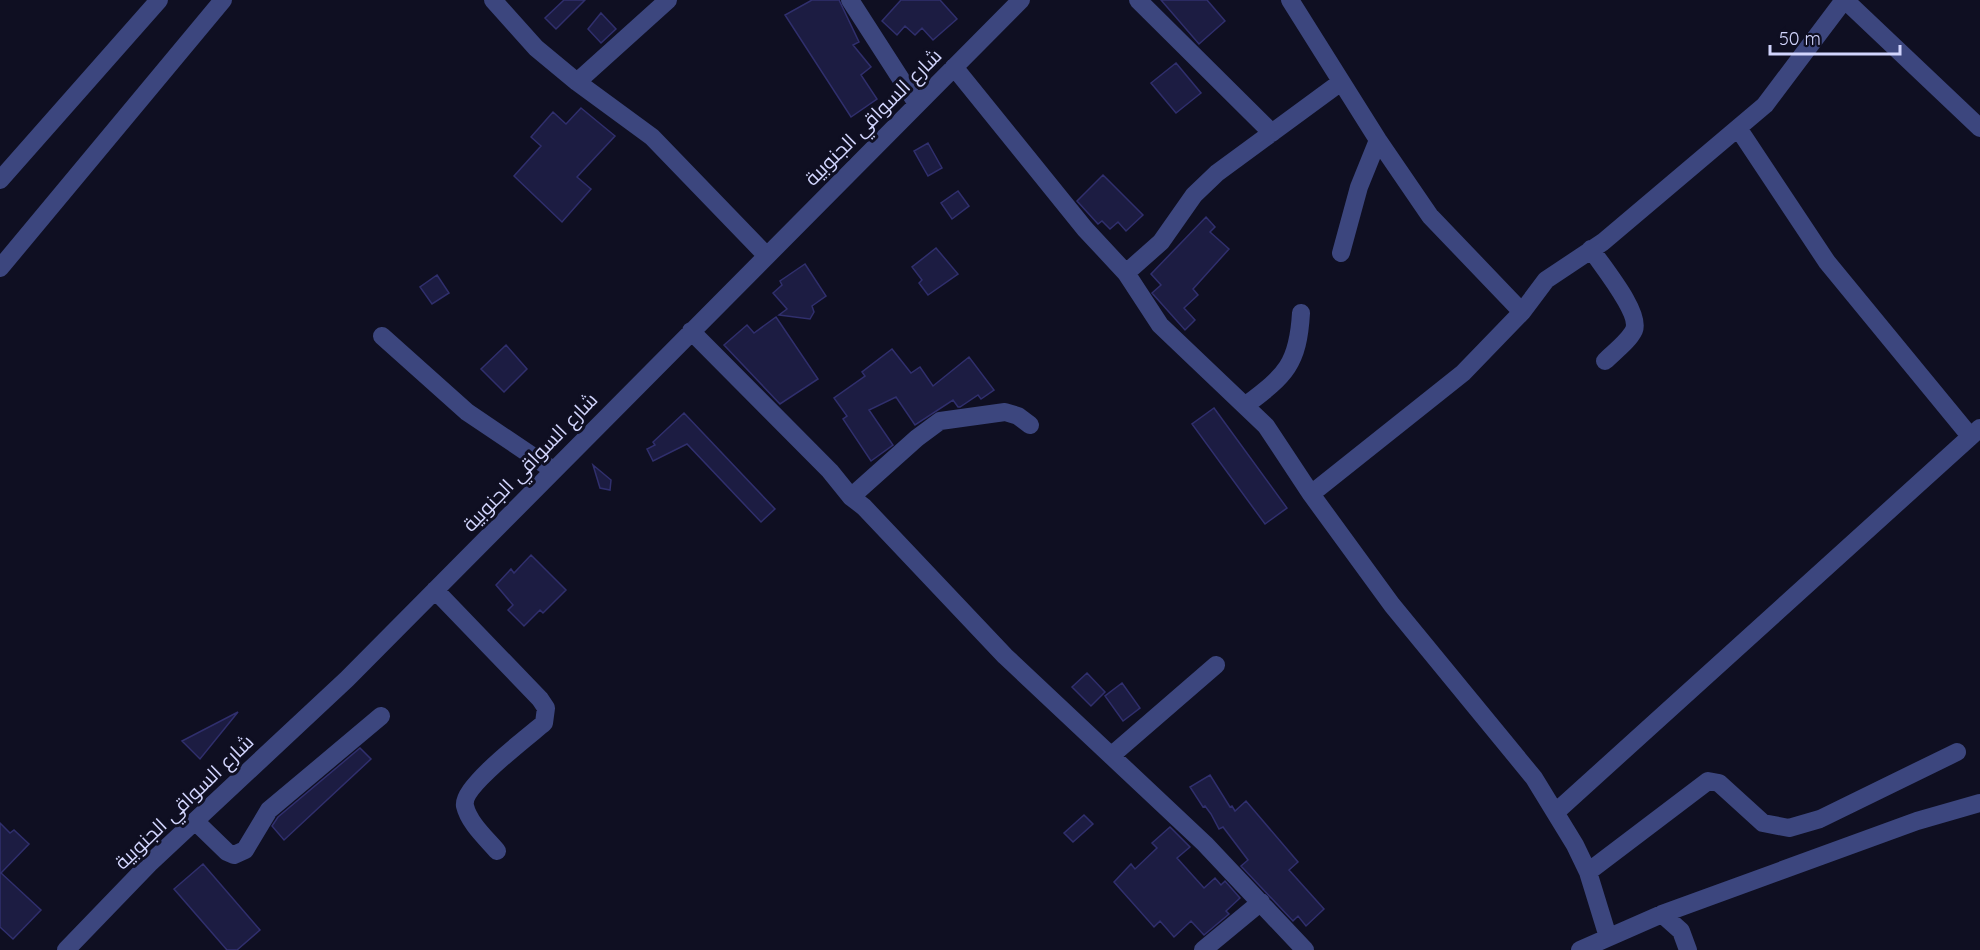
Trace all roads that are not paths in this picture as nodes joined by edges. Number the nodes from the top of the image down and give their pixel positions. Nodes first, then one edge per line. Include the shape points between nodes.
1 (159, 0) edge
2 (224, 0) edge
3 (493, 0) edge
4 (668, 0) edge
5 (850, 0) edge
6 (1021, 0) edge
7 (1138, 0) edge
8 (1290, 0) edge
9 (1844, 0) edge
10 (954, 67) junction
11 (577, 82) junction
12 (1341, 82) junction
13 (917, 104) junction
14 (1738, 128) junction
15 (1980, 128) edge
16 (1272, 133) junction
17 (1378, 140) junction
18 (3, 171) edge
19 (1591, 249) junction
20 (1341, 253) dead end
21 (766, 255) junction
22 (0, 268) edge
23 (1125, 273) junction
24 (1522, 312) junction
25 (1301, 313) dead end
26 (691, 331) junction
27 (382, 336) dead end
28 (1605, 361) dead end
29 (1246, 405) junction
30 (1030, 425) dead end
31 (1975, 432) edge
32 (553, 470) junction
33 (1311, 494) junction
34 (851, 497) junction
35 (435, 590) junction
36 (1216, 665) dead end
37 (381, 716) dead end
38 (1957, 752) dead end
39 (1112, 755) junction
40 (1980, 803) edge
41 (1557, 811) junction
42 (195, 821) junction
43 (497, 851) dead end
44 (1588, 872) junction
45 (1261, 902) junction
46 (1662, 914) junction
47 (1608, 937) junction
48 (66, 950) edge
49 (1203, 950) edge
50 (1305, 950) edge
51 (1581, 950) edge
52 (1688, 950) edge

1 - 18 street
2 - 22 street
3 - 11 street via 536,48
4 - 11 street
5 - 13 street
6 - 10 street, شارع السواقي الجنوبية
7 - 16 street
8 - 12 street
9 - 14 street via 1783,84
9 - 15 street
10 - 13 street, شارع السواقي الجنوبية
10 - 23 street via 1084,229
11 - 21 street via 652,137
12 - 16 street
12 - 17 street
13 - 21 street, شارع السواقي الجنوبية
14 - 19 street
14 - 31 street via 1827,262
16 - 23 street via 1204,184 1161,242
17 - 20 street via 1359,187
17 - 24 street via 1430,216
19 - 24 street via 1546,280
19 - 28 street via 1635,321 1633,331
21 - 26 street, شارع السواقي الجنوبية
23 - 29 street via 1160,325
24 - 33 street via 1463,373
25 - 29 street via 1293,360 1274,384
26 - 32 street, شارع السواقي الجنوبية
26 - 34 street
27 - 32 street via 467,412
29 - 33 street via 1266,426
30 - 34 street via 1005,412 940,422
31 - 41 street
32 - 35 street, شارع السواقي الجنوبية
33 - 41 street via 1392,605
34 - 39 street via 1005,656
35 - 42 street, شارع السواقي الجنوبية via 347,679
35 - 43 street via 546,708 544,723 475,784 465,799 473,821
36 - 39 street
37 - 42 street via 269,810 245,850 234,855 226,852
38 - 44 street via 1820,819 1789,828 1763,823 1719,783 1708,781
39 - 45 street
40 - 46 street via 1917,821
41 - 44 street
42 - 48 street, شارع السواقي الجنوبية
44 - 47 street
45 - 49 street
45 - 50 street
46 - 47 street
46 - 52 street via 1681,931
47 - 51 street

